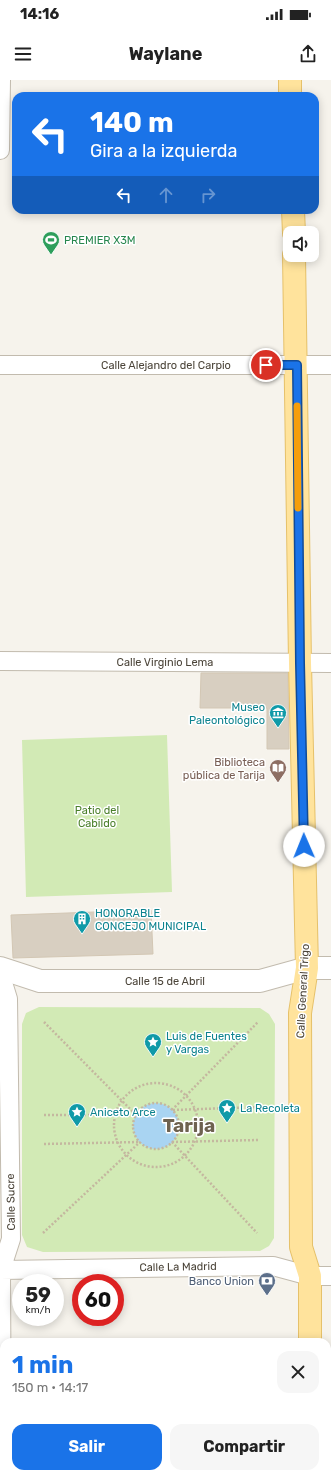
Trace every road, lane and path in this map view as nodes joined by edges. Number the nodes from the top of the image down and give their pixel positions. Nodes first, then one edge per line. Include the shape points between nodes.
1 (1, 80) edge
2 (290, 80) edge
3 (290, 92) edge
4 (0, 150) edge
5 (293, 214) edge
6 (294, 226) edge
7 (294, 262) edge
8 (0, 365) edge
9 (297, 365) junction
10 (331, 365) edge
11 (0, 661) edge
12 (300, 663) junction
13 (331, 663) edge
14 (0, 968) edge
15 (307, 968) junction
16 (331, 968) edge
17 (0, 973) edge
18 (44, 1022) dead end
19 (258, 1022) dead end
20 (187, 1096) junction
21 (121, 1100) junction
22 (258, 1107) dead end
23 (196, 1109) junction
24 (172, 1110) junction
25 (44, 1115) dead end
26 (114, 1115) junction
27 (136, 1115) junction
28 (258, 1140) dead end
29 (196, 1141) junction
30 (117, 1142) junction
31 (140, 1142) junction
32 (172, 1142) junction
33 (44, 1144) dead end
34 (126, 1155) junction
35 (185, 1156) junction
36 (43, 1233) dead end
37 (257, 1233) dead end
38 (1, 1270) edge
39 (320, 1276) edge
40 (1, 1338) edge
41 (311, 1338) edge

1 - 4 street
2 - 3 main road
5 - 6 main road
7 - 9 main road, Calle General Trigo
8 - 9 street, Calle Alejandro del Carpio
9 - 10 street, Calle Alejandro del Carpio
9 - 12 main road, Calle General Trigo
11 - 12 street, Calle Virginio Lema
12 - 13 street, Calle Virginio Lema
12 - 15 main road, Calle General Trigo
14 - 15 street, Calle 15 de Abril via 40,981 260,981
15 - 16 street, Calle 15 de Abril
15 - 39 main road, Calle General Trigo via 300,1013 301,1247
17 - 38 street, Calle Sucre via 8,999 11,1239
18 - 21 path
19 - 20 path
20 - 21 path via 165,1083 153,1083 141,1085
20 - 23 path
20 - 24 path
21 - 26 path
21 - 27 path
22 - 23 path
23 - 24 path
23 - 29 path
24 - 27 path via 160,1103 153,1103 140,1109
24 - 32 path via 178,1123 178,1130
25 - 26 path
26 - 27 path
26 - 30 path via 113,1129
27 - 31 path via 133,1129
28 - 29 path
29 - 32 path
29 - 35 path
30 - 31 path
30 - 33 path
30 - 34 path
31 - 32 path via 152,1148 166,1146
31 - 34 path
32 - 35 path
34 - 35 path via 136,1163 148,1167 174,1164
34 - 36 path
35 - 37 path
38 - 39 street, Calle La Madrid via 273,1266
38 - 40 street, Calle Sucre
39 - 41 main road, Calle General Trigo

